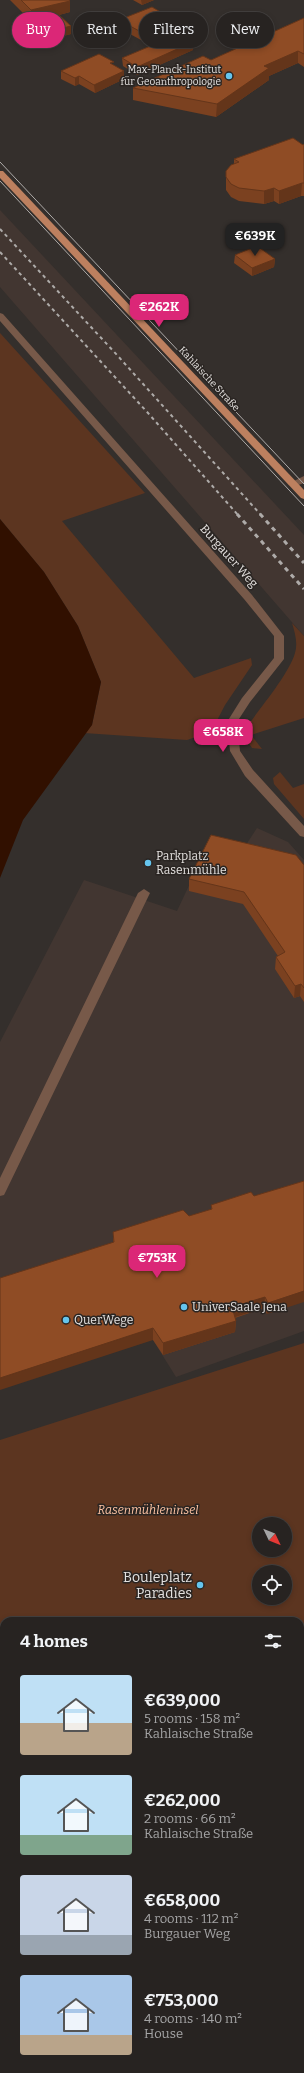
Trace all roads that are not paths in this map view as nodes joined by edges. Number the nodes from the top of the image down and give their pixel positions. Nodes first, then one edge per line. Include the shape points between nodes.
1 (0, 173) edge
2 (0, 316) edge
3 (304, 479) edge
4 (293, 484) junction
5 (304, 496) edge
6 (304, 833) edge
7 (144, 894) dead end
8 (0, 1191) edge

1 - 4 main road, Kahlaische Straße
2 - 6 street, Burgauer Weg via 248,597 279,636 279,659 232,722 234,751 249,773
3 - 4 street
4 - 5 main road, Kahlaische Straße
7 - 8 street

